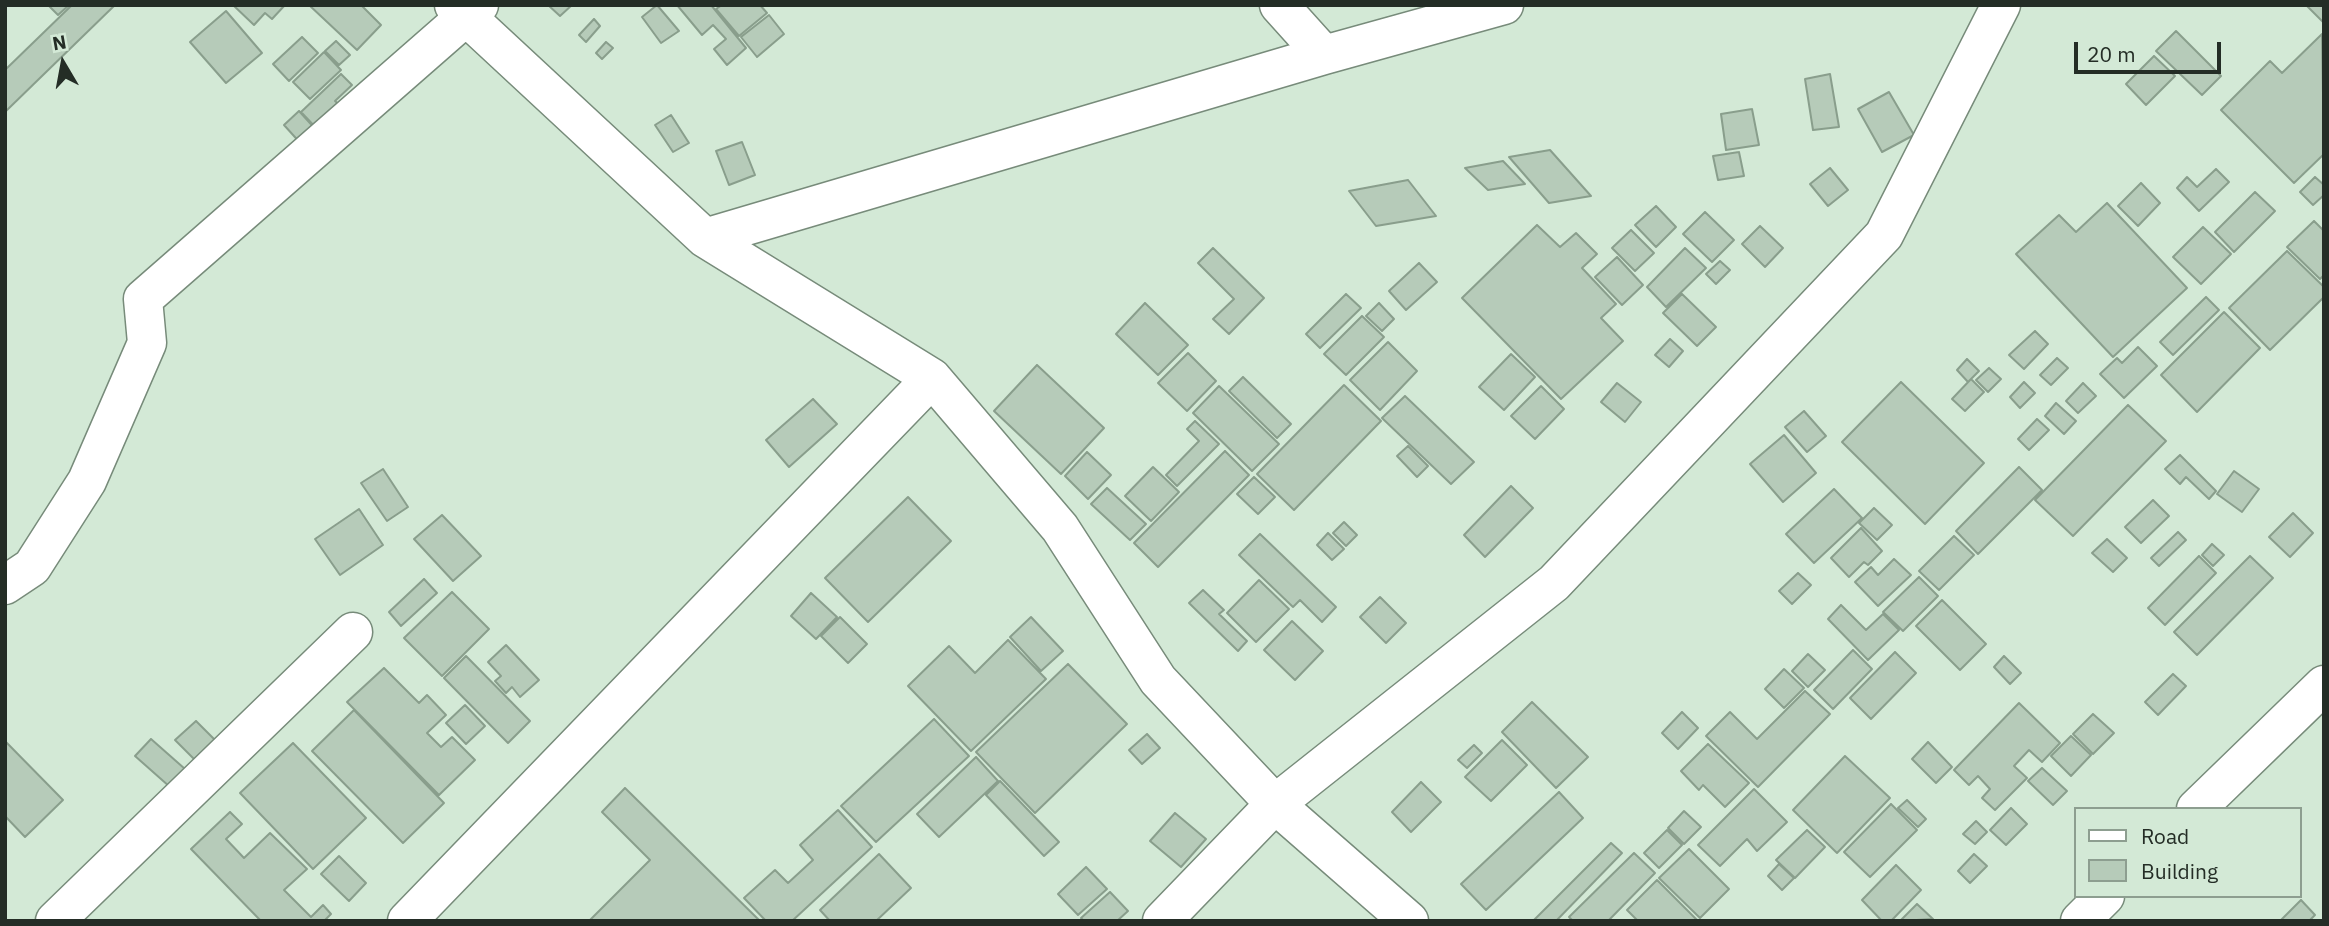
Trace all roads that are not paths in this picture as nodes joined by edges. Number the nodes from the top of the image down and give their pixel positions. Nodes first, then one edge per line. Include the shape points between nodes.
1 (1279, 5) edge
2 (1504, 5) edge
3 (2001, 5) edge
4 (467, 9) edge
5 (1324, 55) junction
6 (705, 238) junction
7 (932, 378) junction
8 (5, 585) edge
9 (353, 632) dead end
10 (2324, 685) edge
11 (1275, 804) junction
12 (2198, 807) edge
13 (2103, 898) edge
14 (55, 921) edge
15 (407, 921) edge
16 (1162, 921) edge
17 (1409, 921) edge
18 (2080, 921) edge

1 - 5 street
2 - 5 street
3 - 11 street via 1884,235 1554,583
4 - 6 street
4 - 8 street via 142,299 147,343 87,481 32,567
5 - 6 street
6 - 7 street
7 - 11 street via 1060,528 1158,680
7 - 15 street
9 - 14 street
10 - 12 street
11 - 16 street
11 - 17 street
13 - 18 street

